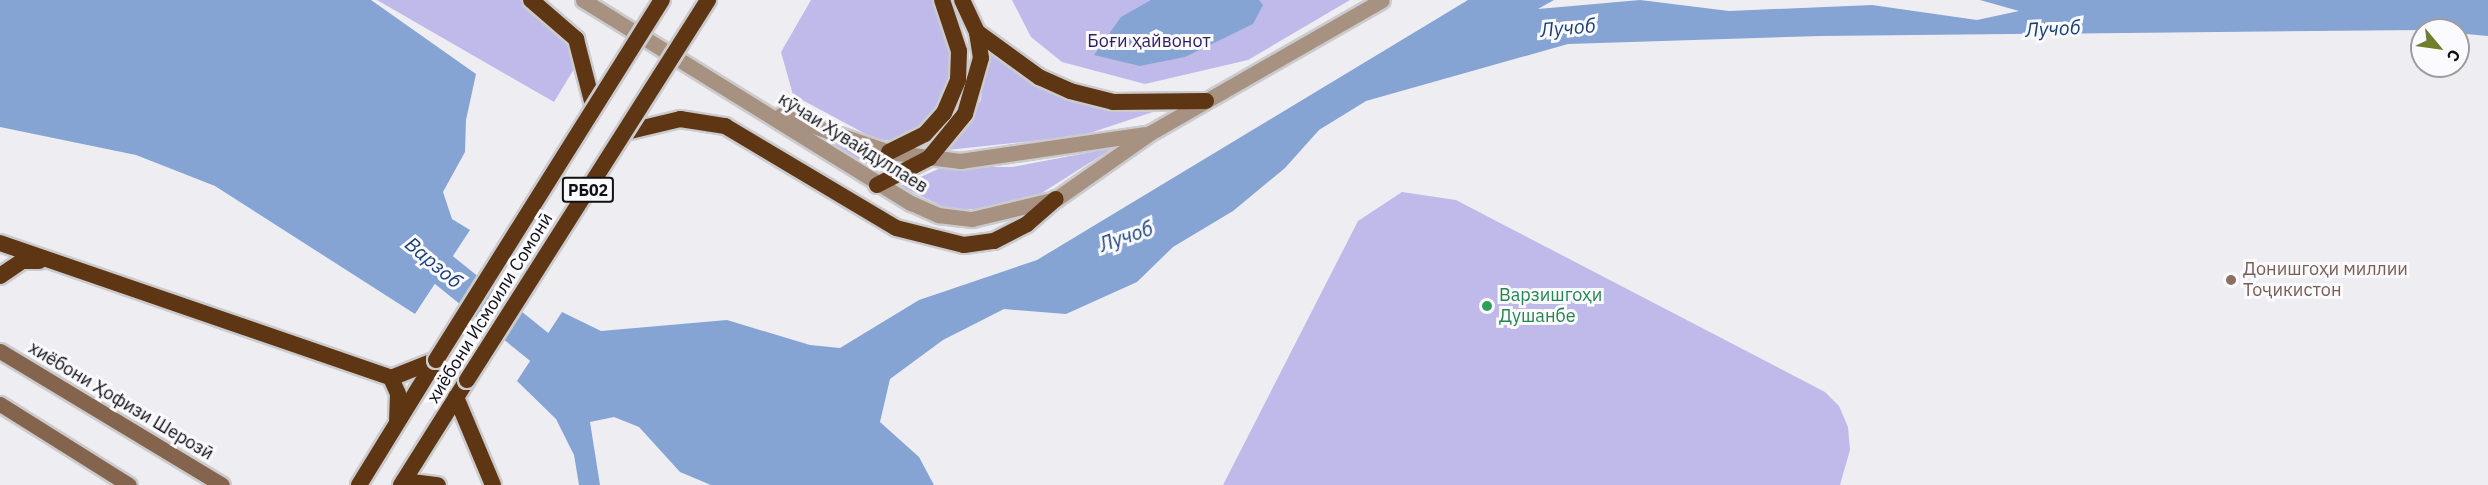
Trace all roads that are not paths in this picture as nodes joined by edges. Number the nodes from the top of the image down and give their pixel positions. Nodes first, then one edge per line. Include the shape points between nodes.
1 (531, 0) edge
2 (583, 0) edge
3 (662, 0) edge
4 (708, 0) edge
5 (942, 0) edge
6 (962, 0) edge
7 (1382, 0) edge
8 (977, 32) junction
9 (1206, 101) junction
10 (757, 106) junction
11 (594, 109) junction
12 (626, 132) junction
13 (1150, 133) junction
14 (889, 152) junction
15 (929, 158) junction
16 (877, 185) junction
17 (1056, 200) junction
18 (0, 243) edge
19 (40, 261) junction
20 (0, 276) edge
21 (0, 351) edge
22 (436, 360) junction
23 (391, 378) junction
24 (456, 397) junction
25 (0, 404) edge
26 (397, 423) junction
27 (403, 483) edge
28 (129, 485) edge
29 (222, 485) edge
30 (359, 485) edge
31 (438, 485) edge
32 (493, 485) edge

1 - 11 highway via 576,39
2 - 10 street, кӯчаи Хувайдуллаев
3 - 11 highway, хиёбони Исмоили Сомонӣ / РБ02, bridge
4 - 12 highway, хиёбони Исмоили Сомонӣ / РБ02, bridge
5 - 14 highway via 957,43 958,80 944,113 925,134
6 - 8 highway
7 - 9 street
8 - 9 highway via 1039,77 1070,91 1113,102
8 - 15 highway via 976,88 965,114
9 - 13 street
10 - 14 street, кӯчаи Хувайдуллаев
10 - 16 street, кӯчаи Хувайдуллаев
11 - 22 highway, хиёбони Исмоили Сомонӣ / РБ02, bridge
12 - 17 highway via 680,119 709,121 896,228 964,245 994,241 1027,225
12 - 24 highway, хиёбони Исмоили Сомонӣ / РБ02, bridge
13 - 15 street, кӯчаи Хувайдуллаев via 997,159
13 - 17 street, кӯчаи Хувайдуллаев
14 - 15 street, кӯчаи Хувайдуллаев
15 - 16 highway
16 - 17 street, кӯчаи Хувайдуллаев via 938,215 972,219
18 - 19 highway
19 - 20 highway via 22,261
19 - 23 highway
21 - 29 main road, хиёбони Ҳофизи Шерозӣ
22 - 23 highway
22 - 26 highway, хиёбони Исмоили Сомонӣ / РБ02
23 - 26 highway via 398,394
24 - 27 highway, хиёбони Исмоили Сомонӣ / РБ02
24 - 32 highway
25 - 28 main road
26 - 30 highway, хиёбони Исмоили Сомонӣ / РБ02
27 - 31 highway

